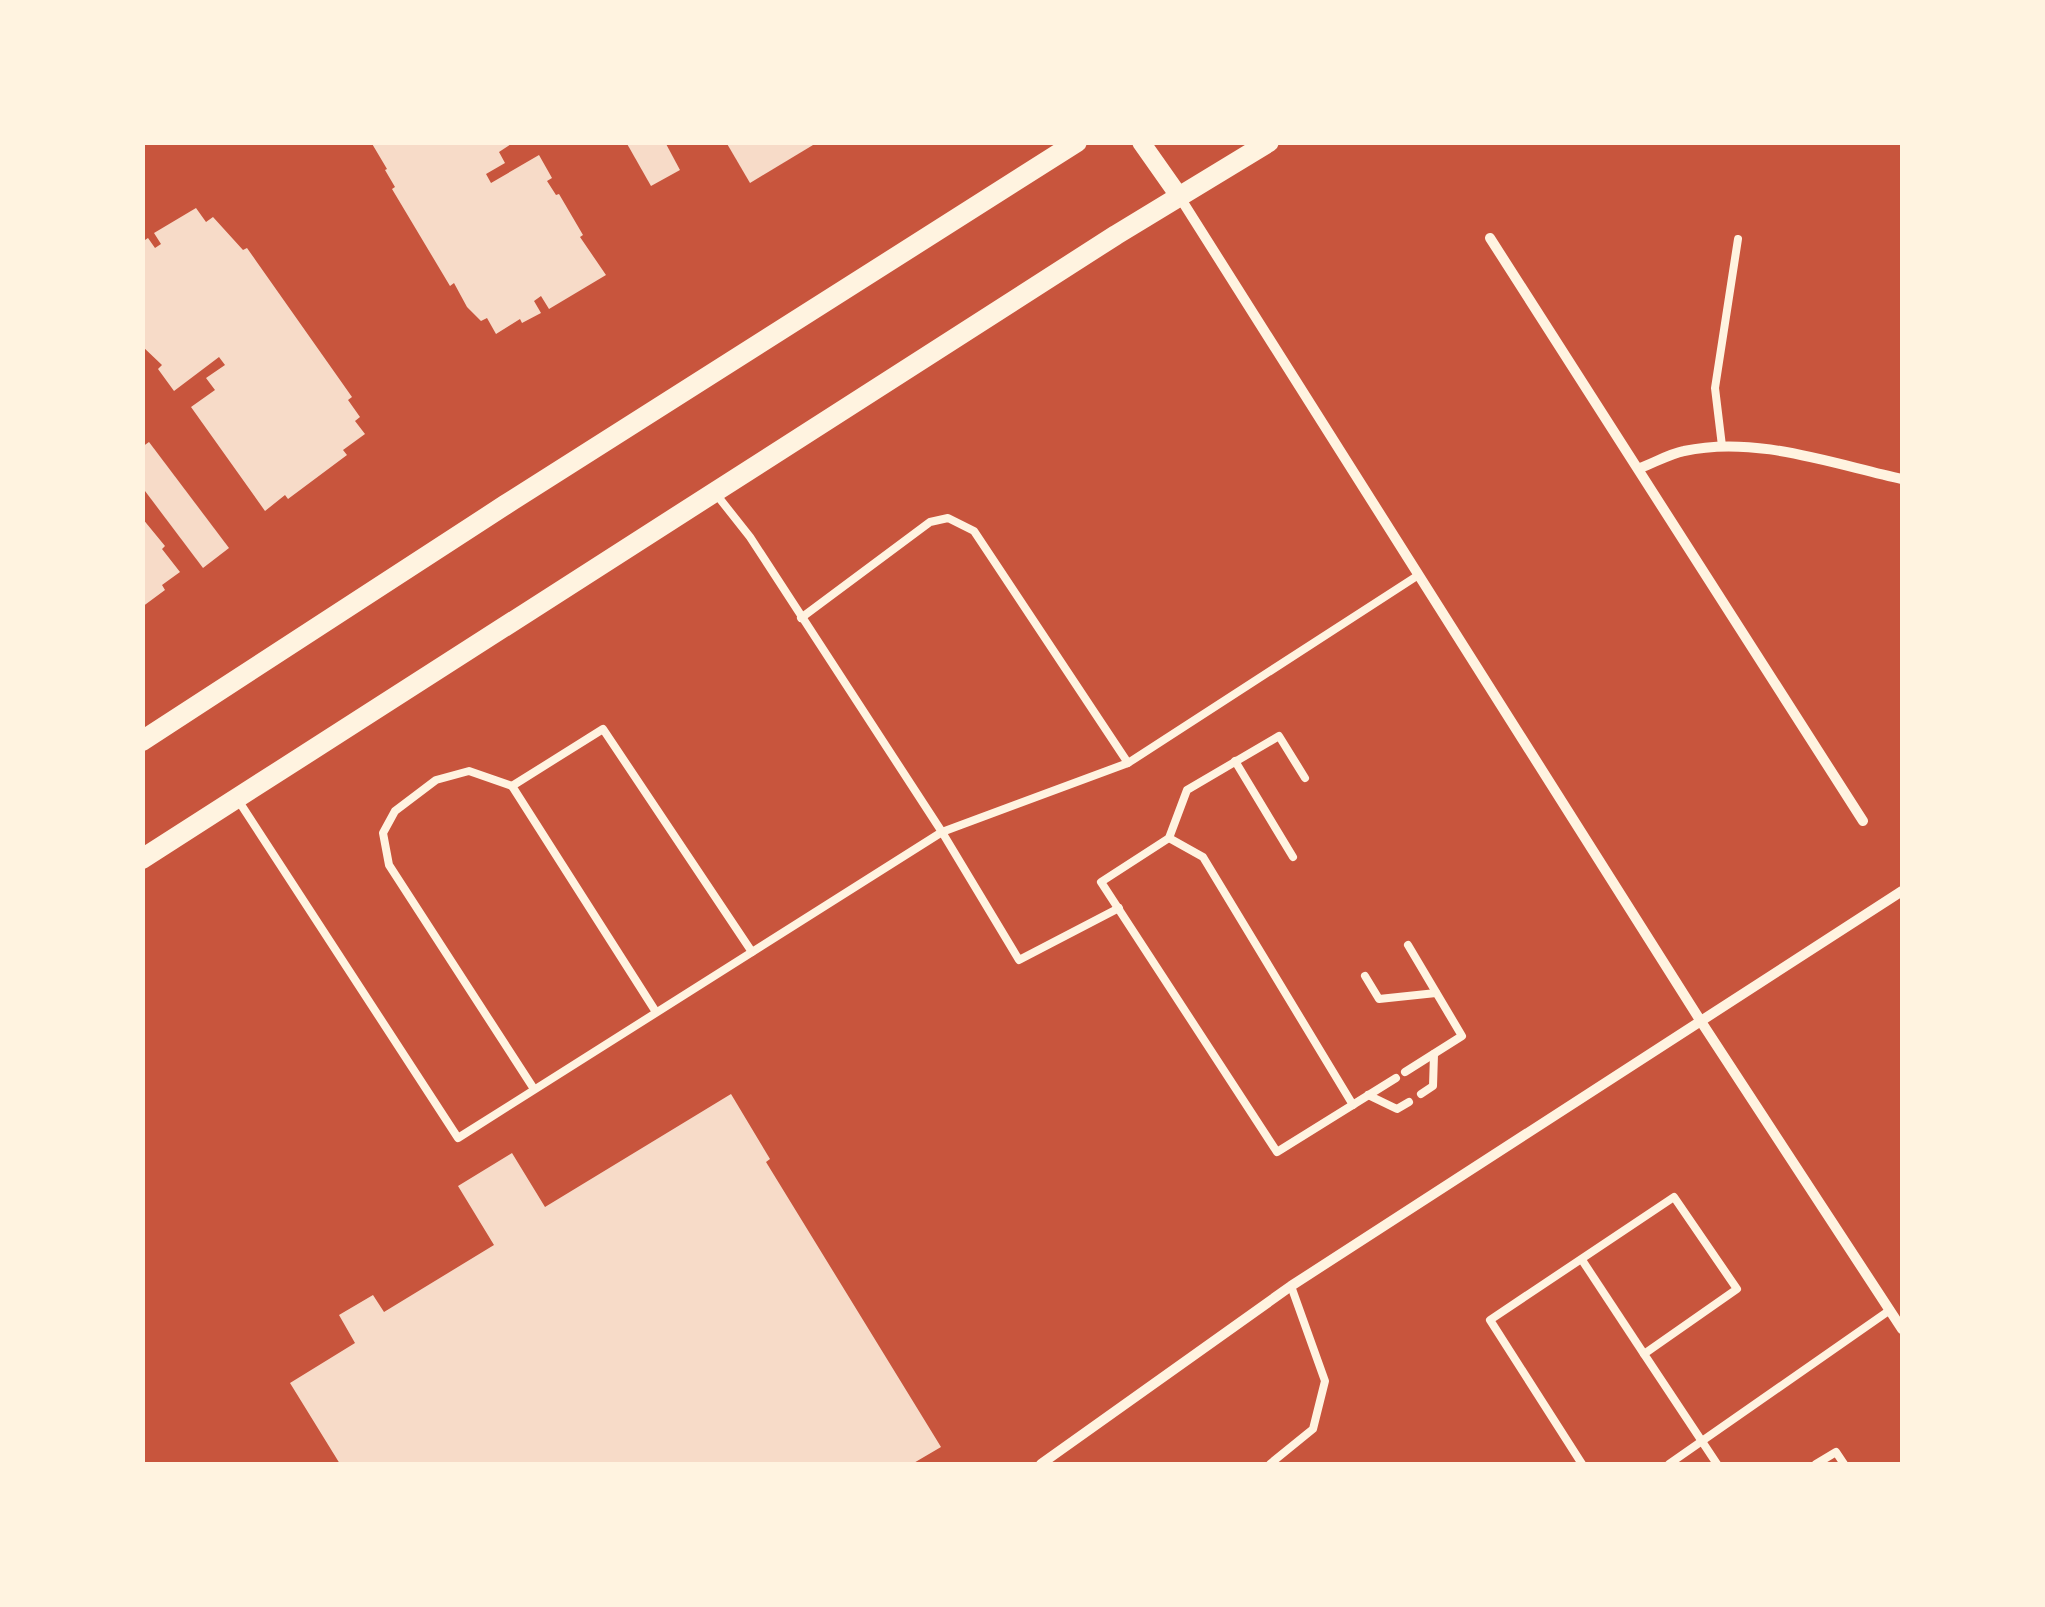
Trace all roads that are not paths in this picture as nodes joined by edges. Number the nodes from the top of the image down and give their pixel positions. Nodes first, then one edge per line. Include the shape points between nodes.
1 (1077, 142) edge
2 (1141, 142) edge
3 (1269, 142) edge
4 (1179, 196) junction
5 (1490, 238) dead end
6 (1738, 238) dead end
7 (1722, 446) junction
8 (1640, 468) junction
9 (1902, 479) edge
10 (716, 494) junction
11 (1417, 576) junction
12 (801, 618) junction
13 (142, 741) edge
14 (1235, 761) junction
15 (1128, 763) junction
16 (1305, 778) dead end
17 (512, 786) junction
18 (238, 800) junction
19 (1863, 821) dead end
20 (942, 832) junction
21 (1169, 838) junction
22 (1293, 856) dead end
23 (142, 859) edge
24 (1902, 891) edge
25 (1119, 908) junction
26 (1408, 945) dead end
27 (752, 952) junction
28 (1365, 976) dead end
29 (1436, 992) junction
30 (656, 1012) junction
31 (1700, 1020) junction
32 (1434, 1054) junction
33 (1405, 1072) dead end
34 (1396, 1078) dead end
35 (534, 1089) junction
36 (1421, 1094) dead end
37 (1368, 1095) junction
38 (1409, 1102) dead end
39 (1352, 1105) junction
40 (1582, 1260) junction
41 (1290, 1286) junction
42 (1890, 1310) junction
43 (1902, 1329) edge
44 (1644, 1354) junction
45 (1702, 1442) junction
46 (1041, 1464) edge
47 (1270, 1464) edge
48 (1582, 1464) edge
49 (1669, 1464) edge
50 (1716, 1464) edge
51 (1816, 1464) edge
52 (1844, 1464) edge

1 - 13 main road
2 - 4 street
3 - 4 main road
4 - 10 main road
4 - 11 street
5 - 8 street
6 - 7 lane via 1715,388
7 - 8 street
7 - 9 street
8 - 19 street
10 - 12 lane
10 - 18 main road
11 - 15 lane
11 - 31 street
12 - 15 lane via 930,522 948,518 974,531
12 - 20 lane
14 - 16 lane via 1279,736
14 - 21 lane via 1187,790
14 - 22 lane
15 - 20 lane
17 - 27 lane via 603,729
17 - 30 lane
17 - 35 lane via 469,771 436,780 395,811 383,833 389,865
18 - 23 main road
18 - 35 lane via 458,1138
20 - 25 lane via 1018,960
20 - 27 lane
21 - 25 lane via 1101,882
21 - 39 lane via 1203,857
24 - 31 street
25 - 39 lane via 1278,1152
26 - 29 lane
27 - 30 lane
28 - 29 lane via 1379,999
29 - 32 lane via 1462,1036
30 - 35 lane
31 - 41 street
31 - 42 street
32 - 33 lane
32 - 36 lane via 1433,1086
34 - 37 lane
37 - 38 lane via 1397,1110
37 - 39 lane
40 - 44 lane
40 - 44 lane via 1674,1197 1737,1290
40 - 48 lane via 1490,1320
41 - 46 street
41 - 47 lane via 1325,1381 1314,1429
42 - 43 street
42 - 45 lane
44 - 45 lane
45 - 49 lane
45 - 50 lane
51 - 52 lane via 1836,1452

